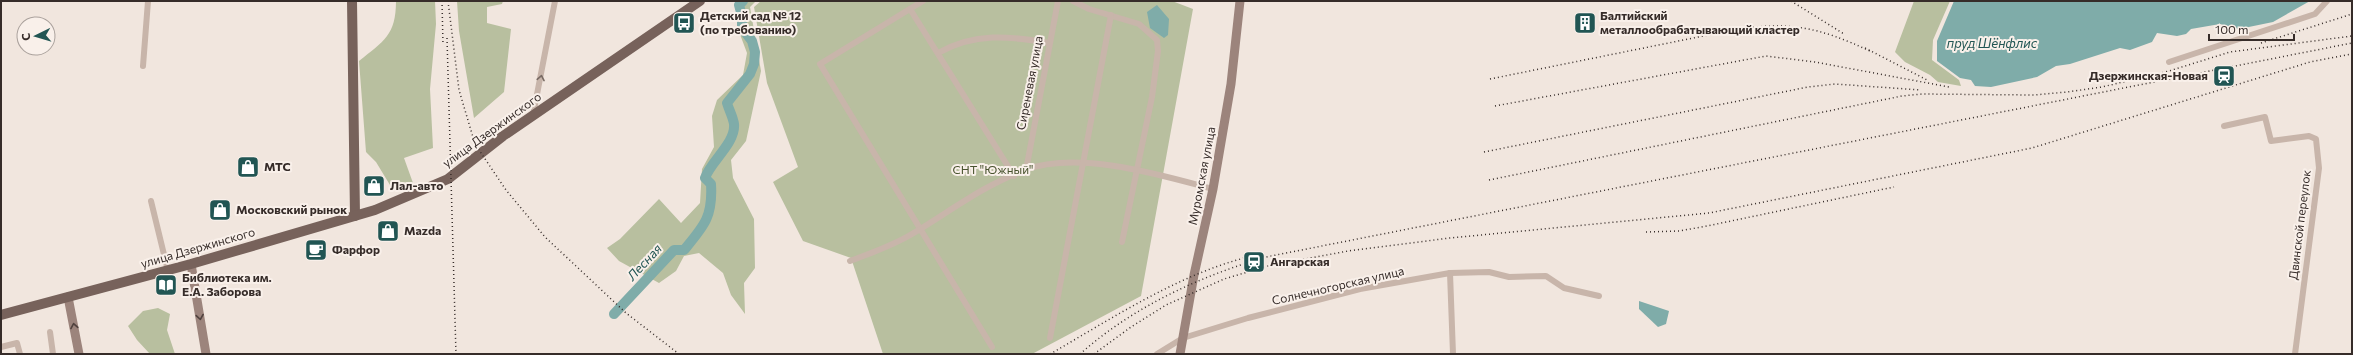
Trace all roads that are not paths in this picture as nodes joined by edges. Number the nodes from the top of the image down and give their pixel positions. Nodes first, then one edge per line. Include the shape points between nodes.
1 (148, 1) edge
2 (352, 1) edge
3 (555, 1) edge
4 (700, 1) edge
5 (923, 1) edge
6 (1058, 1) edge
7 (1073, 1) edge
8 (1240, 1) edge
9 (2327, 1) edge
10 (910, 9) junction
11 (1111, 15) junction
12 (1050, 43) junction
13 (938, 54) junction
14 (2169, 62) dead end
15 (143, 66) dead end
16 (533, 116) junction
17 (2224, 126) dead end
18 (1082, 163) junction
19 (1026, 170) junction
20 (1138, 171) junction
21 (1014, 176) junction
22 (1213, 189) junction
23 (151, 201) dead end
24 (355, 216) junction
25 (920, 229) junction
26 (1122, 242) dead end
27 (850, 261) dead end
28 (191, 264) junction
29 (168, 271) junction
30 (1450, 273) junction
31 (1599, 296) dead end
32 (68, 297) junction
33 (1, 316) edge
34 (50, 332) dead end
35 (1050, 338) dead end
36 (1183, 338) junction
37 (1, 347) edge
38 (992, 347) dead end
39 (20, 354) edge
40 (53, 354) edge
41 (77, 354) edge
42 (206, 354) edge
43 (1157, 354) edge
44 (1180, 354) edge
45 (1453, 354) edge
46 (2295, 354) edge

1 - 15 street
2 - 24 main road
16 -> 3 street
4 - 16 main road, улица Дзержинского
5 - 10 street
6 - 12 street, Сиреневая улица
7 - 11 street
8 - 22 main road, Муромская улица via 1231,84
9 - 14 street via 2314,14
10 - 13 street
10 - 25 street via 820,64
11 - 18 street
11 - 20 street via 1139,24 1157,40 1152,97
12 - 13 street via 1014,36 988,38 960,42
12 - 19 street, Сиреневая улица
13 - 21 street
16 - 24 main road, улица Дзержинского via 448,179
17 - 46 street, Двинской переулок via 2265,117 2270,141 2309,136 2316,139 2319,168
18 - 19 street via 1061,163
18 - 20 street
18 - 35 street
19 - 21 street
20 - 22 street
20 - 26 street
21 - 25 street via 966,200
22 - 36 main road, Муромская улица
23 - 29 street
24 - 28 main road, улица Дзержинского
25 - 27 street via 884,248
25 - 38 street
28 - 29 main road, улица Дзержинского
28 -> 42 main road
29 - 32 main road, улица Дзержинского
30 - 31 street, Солнечногорская улица via 1489,272 1509,277 1546,276 1564,288
30 - 36 street, Солнечногорская улица via 1360,289
30 - 45 street
32 - 33 main road, улица Дзержинского
41 -> 32 main road
34 - 40 street
36 - 43 street, Солнечногорская улица
36 - 44 main road, Муромская улица
37 - 39 street via 17,343

